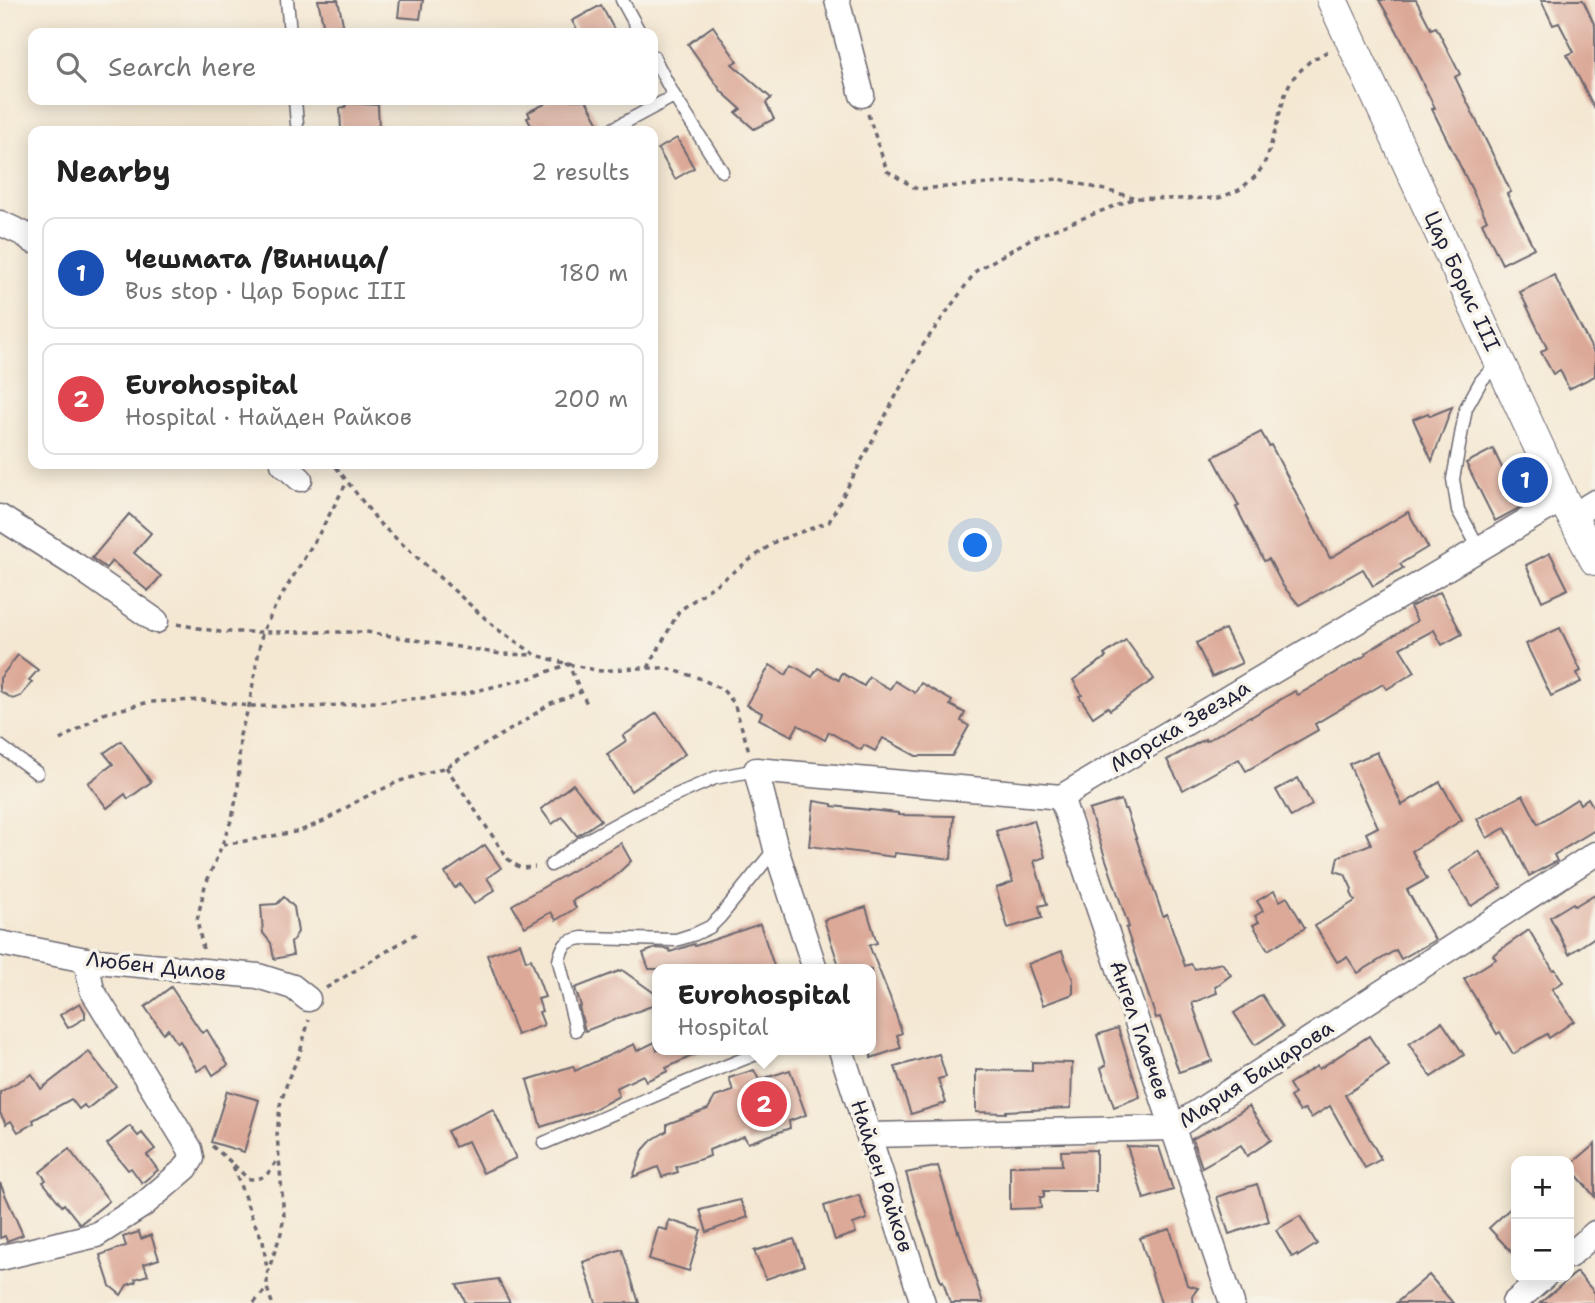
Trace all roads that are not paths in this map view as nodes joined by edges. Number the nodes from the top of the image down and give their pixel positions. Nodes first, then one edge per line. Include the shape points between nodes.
1 (287, 0) edge
2 (622, 0) edge
3 (837, 0) edge
4 (1332, 0) edge
5 (290, 28) edge
6 (637, 28) edge
7 (658, 66) edge
8 (862, 95) road end
9 (674, 96) junction
10 (295, 105) edge
11 (657, 105) edge
12 (658, 105) edge
13 (297, 124) dead end
14 (618, 126) edge
15 (722, 171) dead end
16 (0, 223) edge
17 (28, 237) edge
18 (1499, 361) junction
19 (1577, 506) edge
20 (0, 517) edge
21 (1479, 548) junction
22 (1595, 560) edge
23 (156, 621) road end
24 (0, 746) edge
25 (756, 770) junction
26 (37, 774) dead end
27 (1060, 797) junction
28 (776, 849) junction
29 (1595, 854) edge
30 (551, 865) road end
31 (0, 943) edge
32 (86, 960) junction
33 (813, 964) edge
34 (308, 999) road end
35 (576, 1030) dead end
36 (753, 1055) edge
37 (843, 1055) edge
38 (1173, 1128) junction
39 (869, 1135) junction
40 (544, 1143) dead end
41 (1595, 1233) edge
42 (1574, 1252) edge
43 (0, 1258) edge
44 (1538, 1282) edge
45 (923, 1303) edge
46 (1232, 1303) edge
47 (1514, 1303) edge

1 - 5 lane
2 - 6 lane
3 - 8 street
4 - 18 street, Цар Борис III
7 - 9 lane
9 - 12 lane
9 - 15 lane
10 - 13 lane
11 - 14 lane
16 - 17 street
18 - 19 street, Цар Борис III
18 - 21 lane via 1466,408 1453,479 1458,510
19 - 21 street, Морска Звезда
19 - 22 street, Цар Борис III
20 - 23 street
21 - 27 street, Морска Звезда
24 - 26 lane
25 - 27 street
25 - 28 street
25 - 30 lane via 716,778 640,811
27 - 38 street, Ангел Главчев
28 - 33 street
28 - 35 lane via 720,917 695,934 676,940 569,941 559,961
29 - 38 street, Мария Бацарова
31 - 32 street, Любен Дилов
32 - 34 street, Любен Дилов via 258,976 293,987
32 - 43 street via 92,990 192,1158 143,1205 96,1235
36 - 40 lane
37 - 39 street, Найден Райков
38 - 39 street, Мария Бацарова
38 - 46 street, Ангел Главчев
39 - 45 street, Найден Райков
41 - 42 street
44 - 47 street

